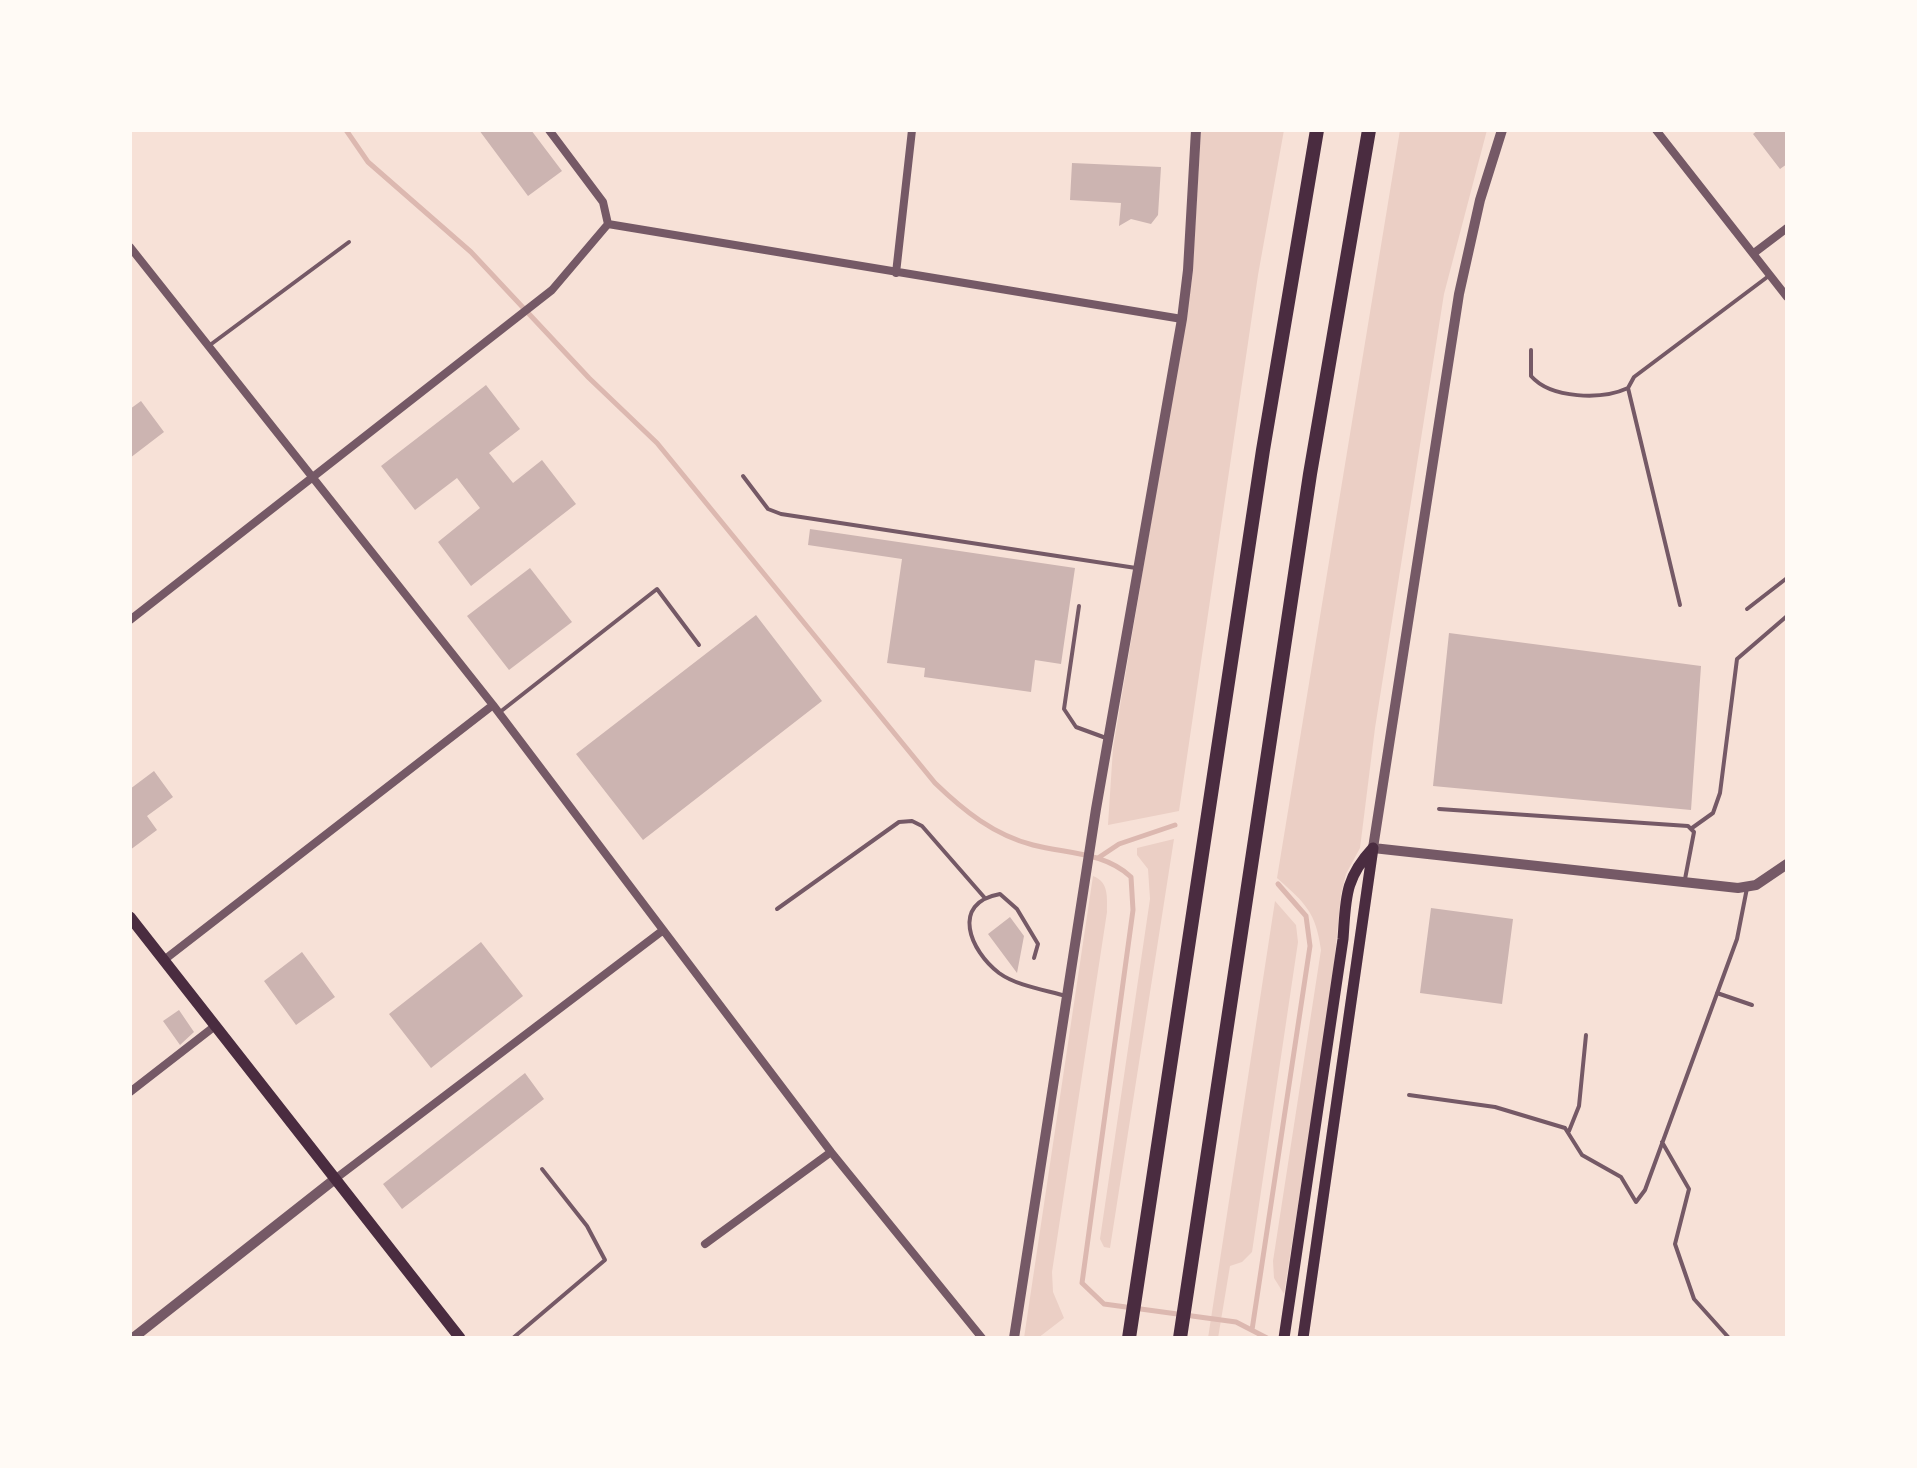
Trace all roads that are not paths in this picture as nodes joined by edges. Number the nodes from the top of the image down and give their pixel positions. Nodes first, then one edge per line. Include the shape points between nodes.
1 (549, 130) edge
2 (912, 130) edge
3 (1196, 130) edge
4 (1317, 130) edge
5 (1369, 130) edge
6 (1502, 130) edge
7 (1656, 130) edge
8 (608, 224) junction
9 (1787, 228) edge
10 (349, 242) dead end
11 (130, 247) edge
12 (1754, 253) junction
13 (896, 273) junction
14 (1770, 275) junction
15 (1787, 297) edge
16 (1182, 319) junction
17 (208, 346) junction
18 (1531, 350) dead end
19 (1628, 388) junction
20 (743, 476) dead end
21 (312, 480) junction
22 (1138, 569) junction
23 (1787, 578) edge
24 (1680, 605) dead end
25 (1079, 606) dead end
26 (1747, 609) dead end
27 (1787, 616) edge
28 (131, 618) edge
29 (699, 645) dead end
30 (496, 709) junction
31 (1108, 738) junction
32 (1439, 809) dead end
33 (1692, 828) junction
34 (1373, 848) junction
35 (1787, 864) edge
36 (1685, 882) junction
37 (1747, 888) junction
38 (984, 897) junction
39 (777, 909) dead end
40 (130, 917) edge
41 (662, 931) junction
42 (1034, 958) dead end
43 (164, 960) junction
44 (1717, 993) junction
45 (1068, 996) junction
46 (1752, 1005) dead end
47 (215, 1026) junction
48 (1586, 1035) dead end
49 (130, 1092) edge
50 (1409, 1095) dead end
51 (1569, 1131) junction
52 (1662, 1142) junction
53 (831, 1152) junction
54 (542, 1169) dead end
55 (335, 1179) junction
56 (705, 1244) dead end
57 (133, 1338) edge
58 (460, 1338) edge
59 (513, 1338) edge
60 (982, 1338) edge
61 (1014, 1338) edge
62 (1129, 1338) edge
63 (1180, 1338) edge
64 (1284, 1338) edge
65 (1303, 1338) edge
66 (1729, 1338) edge

1 - 8 street via 603,202
2 - 13 street
3 - 16 street
4 - 62 highway via 1263,450
5 - 63 highway via 1310,474
6 - 34 street via 1459,294
7 - 12 street
8 - 13 street
8 - 21 street via 552,290
9 - 12 street
10 - 17 lane
11 - 17 street
12 - 14 street
13 - 16 street
14 - 15 street
14 - 19 lane via 1634,377
16 - 22 street
17 - 21 street
18 - 19 lane via 1531,376 1547,388 1602,397
19 - 24 lane
20 - 22 lane via 768,509 781,514
21 - 28 street
21 - 30 street
22 - 31 street
23 - 26 lane
25 - 31 lane via 1064,709 1076,727
27 - 33 lane via 1737,659 1716,808
29 - 30 lane via 657,589
30 - 41 street
30 - 43 street
31 - 45 street
32 - 33 lane
33 - 36 lane
34 - 36 street
34 - 64 main road via 1347,885
34 - 65 main road
35 - 37 street
36 - 37 street
37 - 44 lane via 1744,916
38 - 39 lane via 912,821 899,822
38 - 42 lane via 1000,894 1017,909 1038,944
38 - 45 lane via 968,919 972,941 999,973
40 - 43 main road
41 - 53 street
41 - 55 street
43 - 47 main road
44 - 46 lane
44 - 52 lane
45 - 61 street
47 - 49 street
47 - 55 main road
48 - 51 lane via 1579,1106
50 - 51 lane via 1495,1107
51 - 52 lane via 1582,1155 1621,1177 1633,1201 1645,1190
52 - 66 lane via 1689,1189 1675,1238 1694,1299
53 - 56 street
53 - 60 street
54 - 59 lane via 587,1226 605,1260
55 - 57 street
55 - 58 main road

